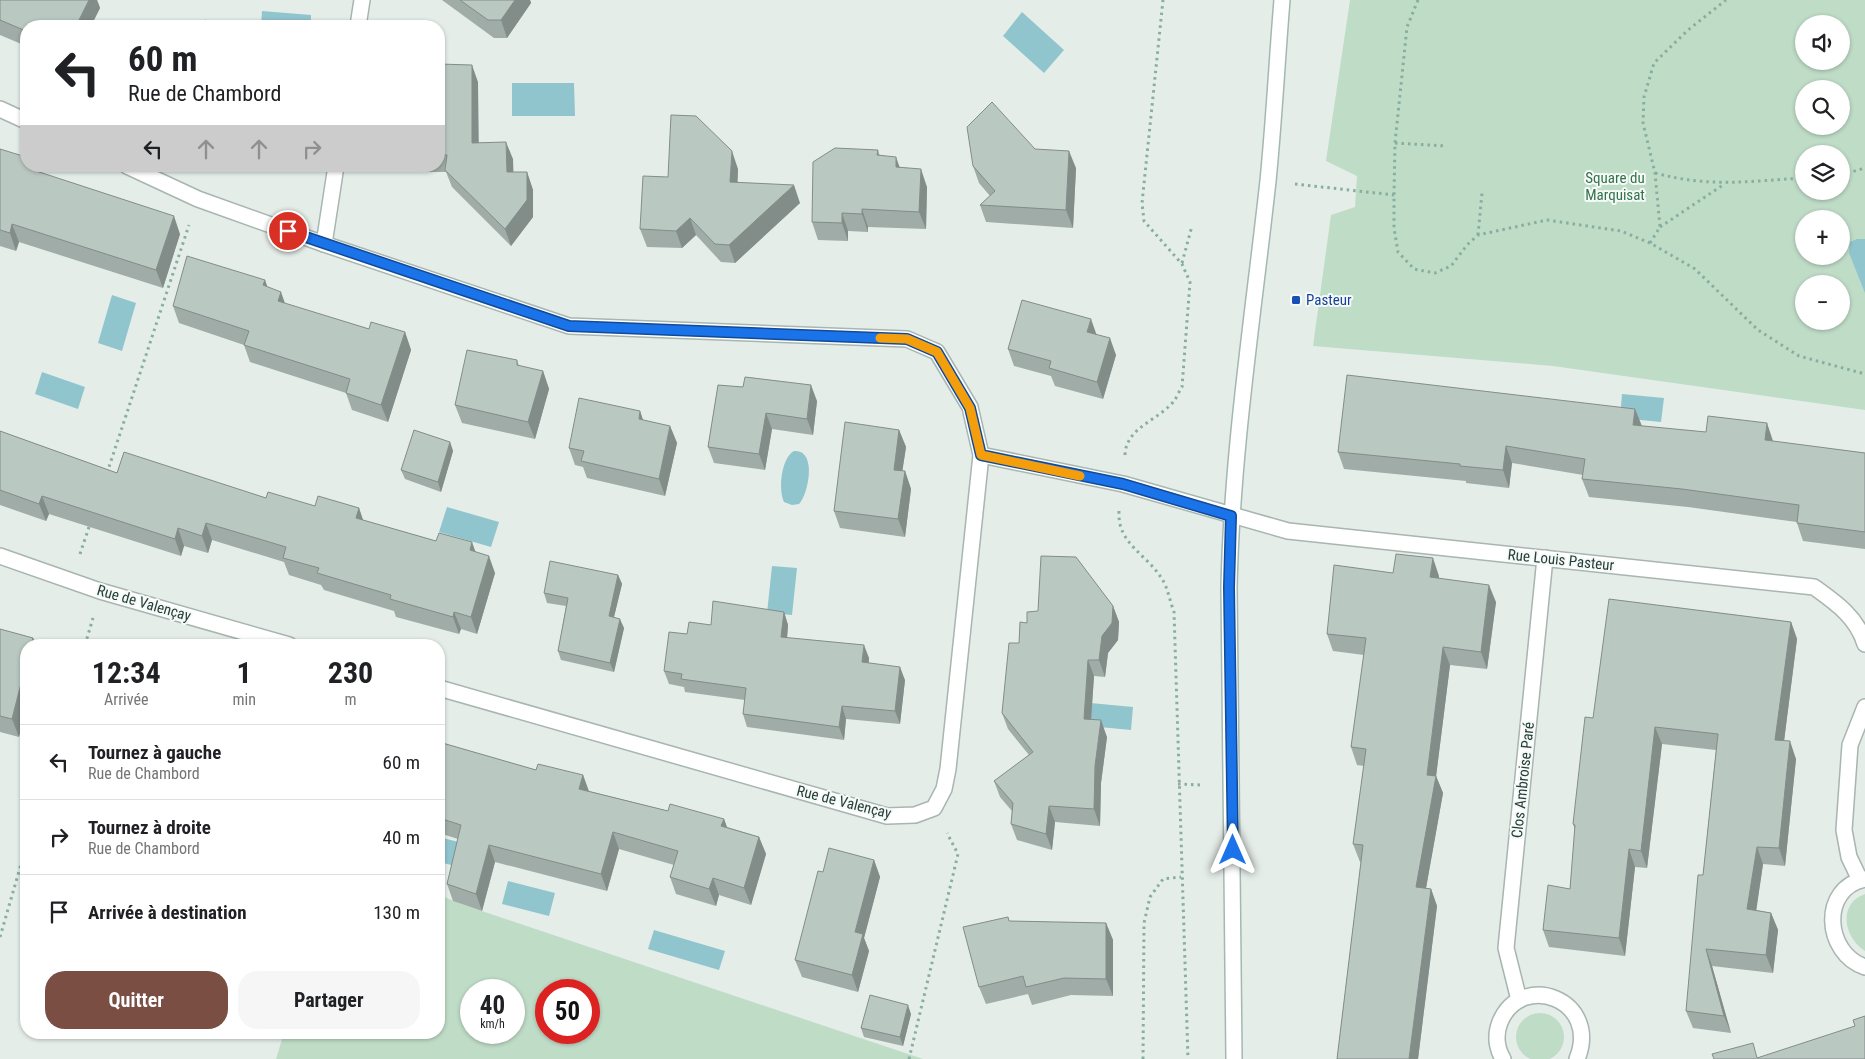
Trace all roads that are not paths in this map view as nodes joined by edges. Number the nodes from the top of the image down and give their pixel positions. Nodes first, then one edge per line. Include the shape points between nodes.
1 (362, 0) edge
2 (1282, 0) edge
3 (359, 20) edge
4 (0, 109) edge
5 (20, 117) edge
6 (140, 172) edge
7 (335, 172) edge
8 (324, 244) junction
9 (981, 455) junction
10 (1231, 516) junction
11 (0, 556) edge
12 (1545, 558) junction
13 (269, 639) edge
14 (1865, 644) edge
15 (445, 690) edge
16 (1865, 708) edge
17 (1863, 879) edge
18 (1865, 967) edge
19 (1519, 1000) junction
20 (1498, 1056) edge
21 (1234, 1059) edge
22 (1577, 1059) edge

1 - 3 street
2 - 10 street via 1268,180
4 - 5 street
6 - 8 street via 198,198
7 - 8 street
8 - 9 street via 569,326 907,339 937,352 970,408
9 - 10 street, Rue Louis Pasteur via 1123,484
9 - 15 street, Rue de Valençay via 948,769 944,788 934,808 915,815 887,816
10 - 12 street, Rue Louis Pasteur via 1288,531
10 - 21 street
11 - 13 street, Rue de Valençay via 72,581
12 - 14 street, Rue Louis Pasteur via 1814,587 1838,604 1855,623
12 - 19 street, Clos Ambroise Paré via 1506,948
16 - 17 street via 1850,745 1844,830 1849,857
17 - 18 street via 1847,888 1837,901 1832,916 1838,947 1849,959
19 - 20 street via 1504,1013 1497,1031
19 - 22 street via 1538,994 1556,998 1572,1009 1582,1026 1582,1046

